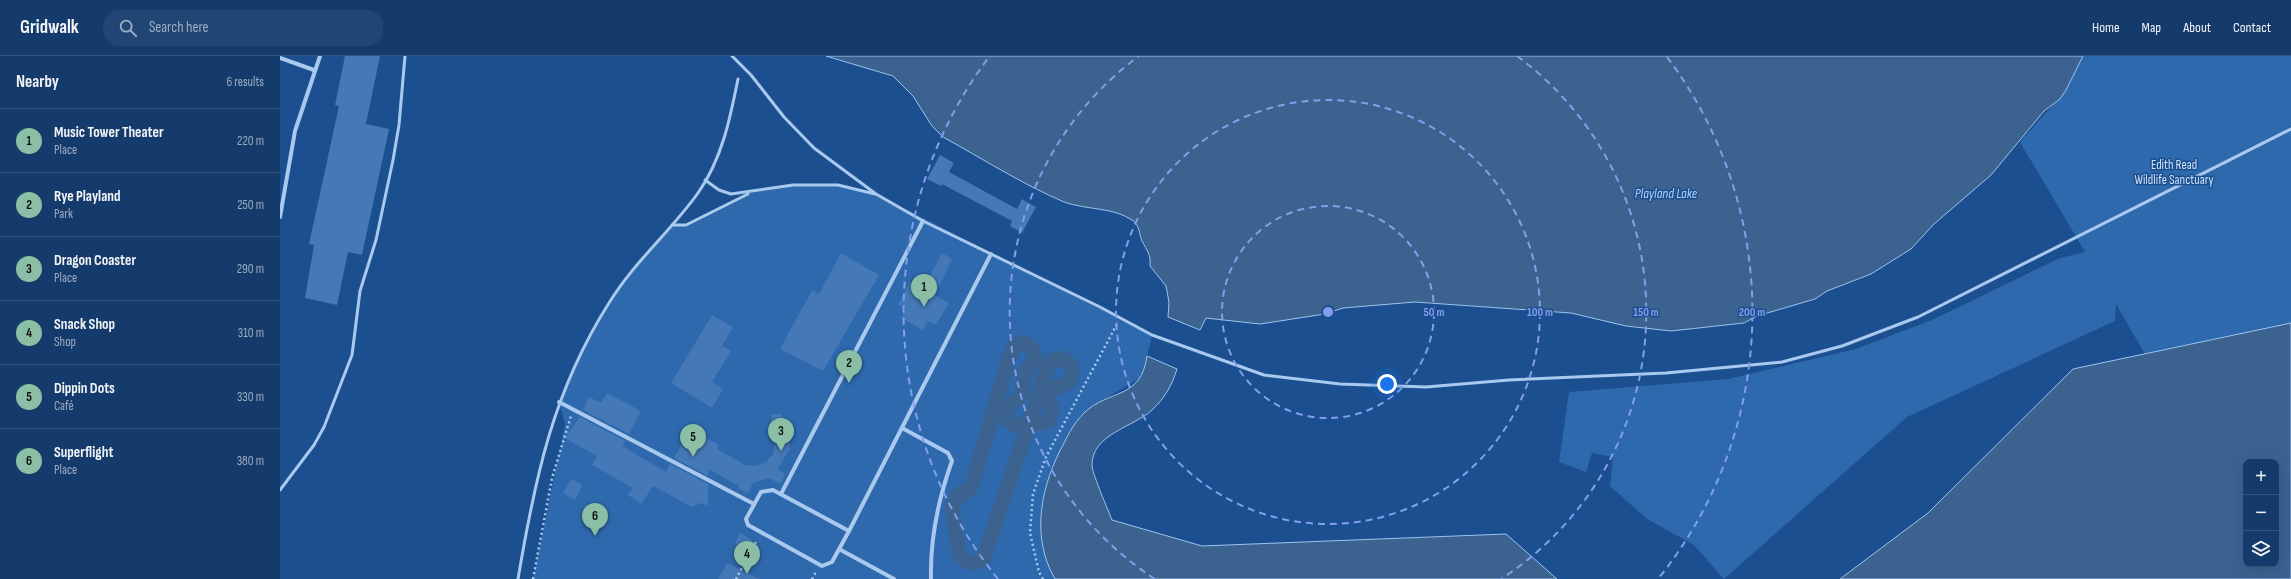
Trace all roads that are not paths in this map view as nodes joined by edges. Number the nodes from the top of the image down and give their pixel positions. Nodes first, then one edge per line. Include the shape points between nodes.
1 (320, 56) edge
2 (405, 56) edge
3 (732, 56) edge
4 (280, 58) edge
5 (314, 70) junction
6 (738, 79) dead end
7 (2291, 129) edge
8 (705, 180) junction
9 (750, 193) junction
10 (876, 194) junction
11 (280, 217) edge
12 (923, 221) junction
13 (672, 225) junction
14 (991, 254) junction
15 (559, 402) junction
16 (902, 428) junction
17 (280, 490) edge
18 (781, 494) junction
19 (754, 504) junction
20 (849, 531) junction
21 (839, 549) junction
22 (518, 579) edge
23 (894, 579) edge
24 (931, 579) edge

1 - 5 street
2 - 17 lane via 393,160 376,240 360,291 352,355 324,427 314,445
3 - 10 lane via 814,148
4 - 5 street
5 - 11 street via 295,131
6 - 8 lane via 730,120 717,159
7 - 14 lane via 1918,317 1842,346 1782,362 1666,373 1509,380 1426,388 1340,384 1264,374 1152,335
8 - 9 lane via 719,190 731,194
8 - 13 lane
9 - 10 lane via 793,185 838,185
9 - 13 lane via 686,226
10 - 12 lane
12 - 14 lane
12 - 18 street
13 - 15 lane via 629,273 608,303 580,352
14 - 16 street
15 - 19 street
15 - 22 lane via 541,461
16 - 20 street
16 - 24 street via 948,453 952,461 933,527
18 - 19 street via 773,490 762,492
18 - 20 street
19 - 21 street via 746,519 748,525 822,566 832,562
20 - 21 street
21 - 23 street

